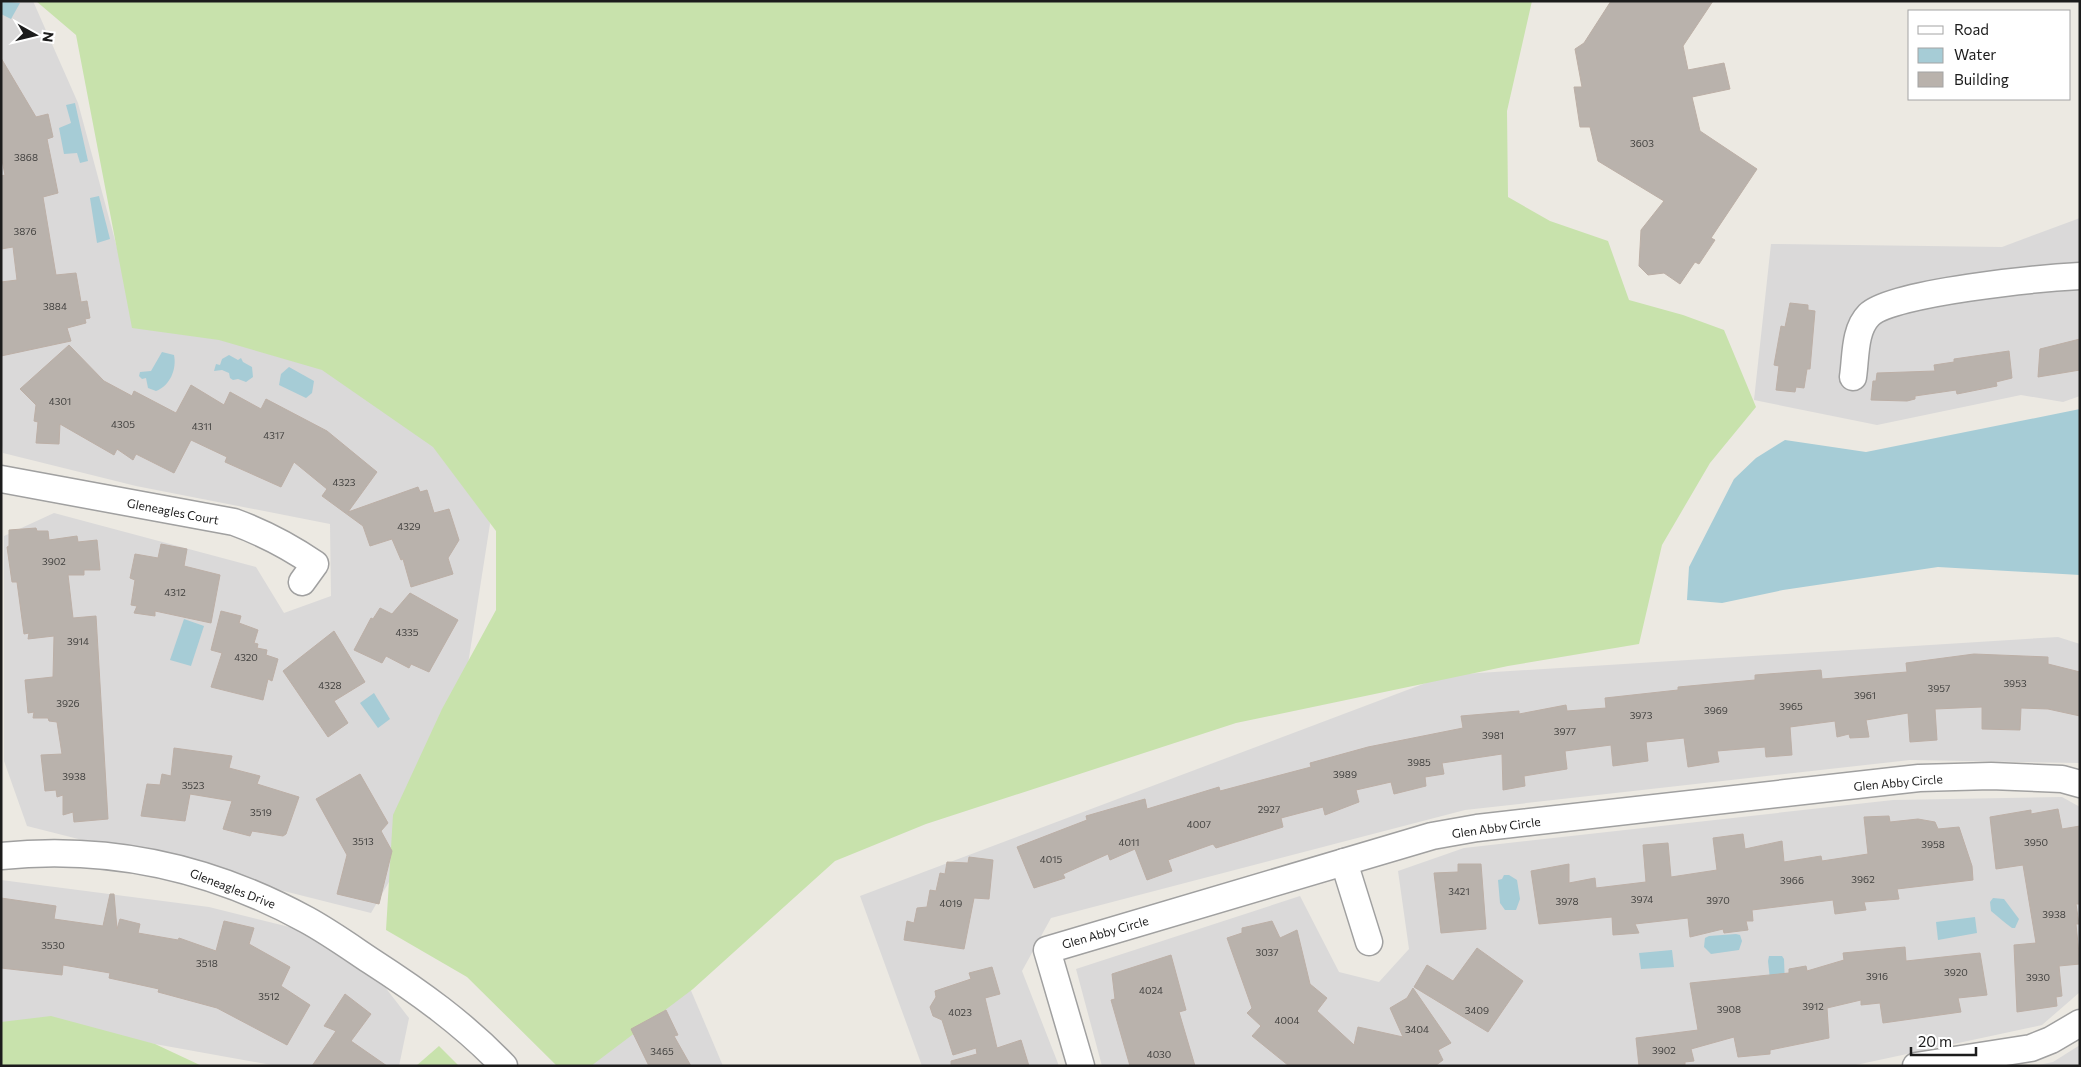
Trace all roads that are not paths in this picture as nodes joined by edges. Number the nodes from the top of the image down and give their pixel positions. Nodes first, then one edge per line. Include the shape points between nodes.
1 (2080, 276) edge
2 (1853, 376) dead end
3 (1, 479) edge
4 (302, 582) dead end
5 (2080, 784) edge
6 (1, 856) edge
7 (1344, 862) junction
8 (1369, 942) dead end
9 (2080, 1023) edge
10 (504, 1066) edge
11 (1081, 1066) edge
12 (1916, 1066) edge

1 - 2 street via 2021,280 1922,296 1870,313 1860,329
3 - 4 street, Gleneagles Court via 243,525 286,544 315,564
5 - 7 street, Glen Abby Circle via 2062,779 2000,776 1920,778 1477,828 1432,836
6 - 10 street, Gleneagles Drive via 82,853 130,858 179,868 259,895 309,920 418,992 476,1038
7 - 8 street
7 - 11 street, Glen Abby Circle via 1047,950
9 - 12 street via 2031,1048

